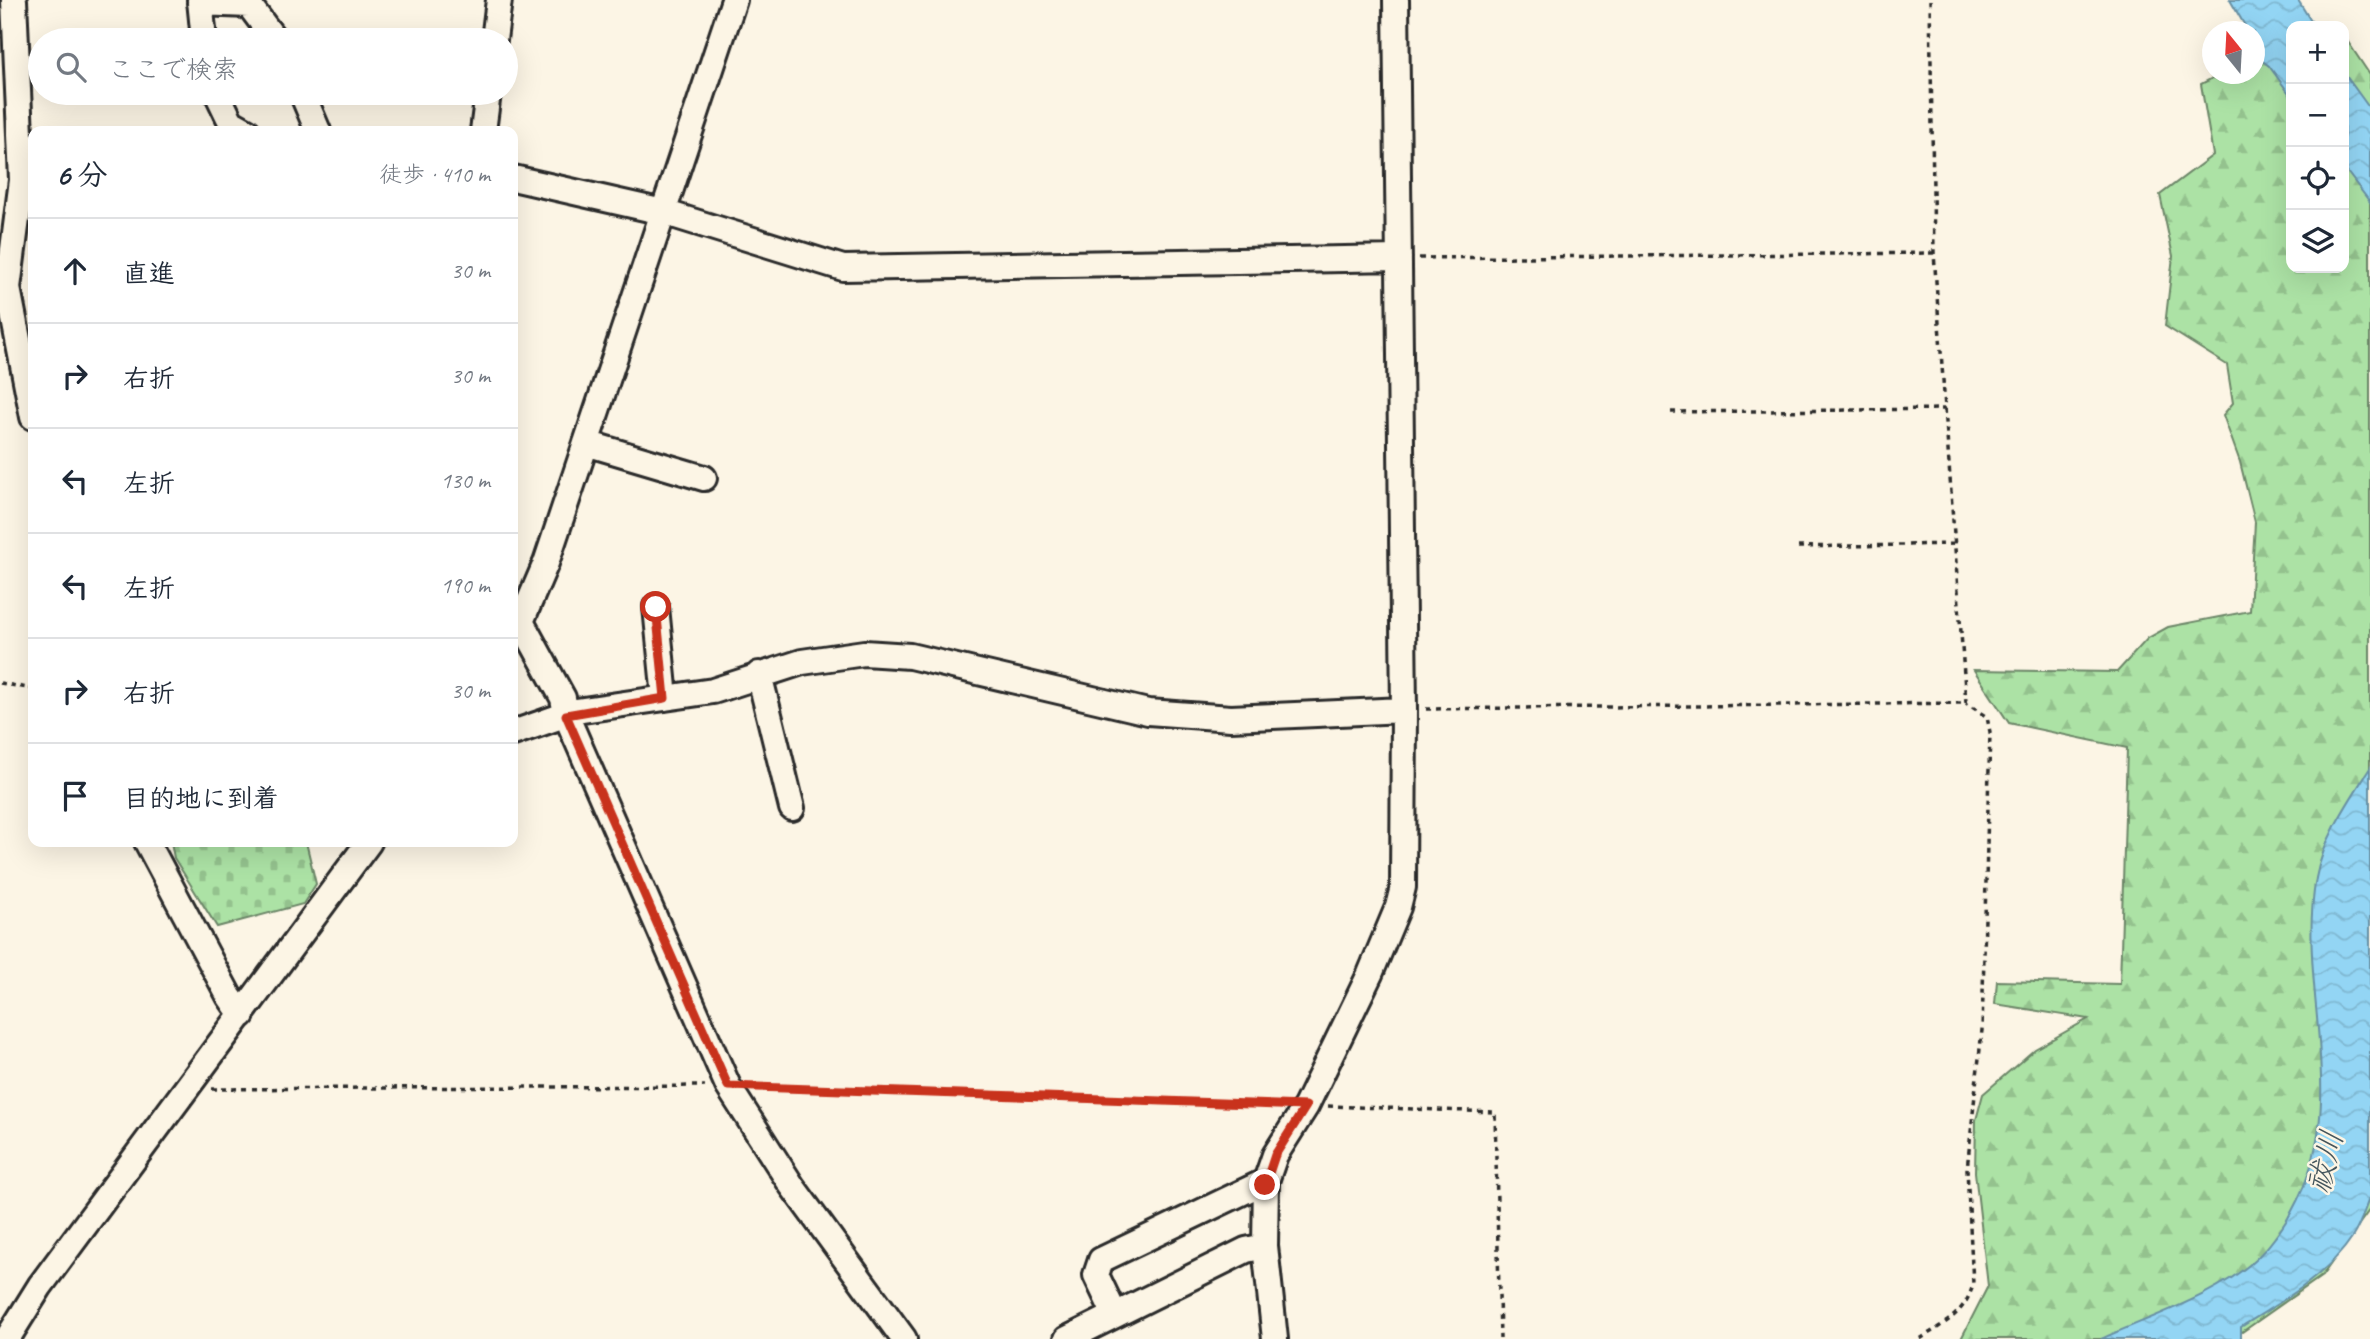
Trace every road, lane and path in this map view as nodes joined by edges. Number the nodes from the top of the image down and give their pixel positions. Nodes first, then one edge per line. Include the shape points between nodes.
1 (14, 0) edge
2 (499, 0) edge
3 (734, 0) edge
4 (1396, 0) edge
5 (1930, 0) edge
6 (200, 2) edge
7 (203, 28) edge
8 (266, 28) edge
9 (496, 28) edge
10 (223, 105) edge
11 (307, 105) edge
12 (486, 105) edge
13 (238, 126) edge
14 (316, 126) edge
15 (484, 126) edge
16 (518, 179) edge
17 (663, 212) junction
18 (1934, 253) junction
19 (1399, 258) junction
20 (28, 390) edge
21 (1945, 409) junction
22 (1671, 412) dead end
23 (586, 443) junction
24 (704, 478) dead end
25 (1955, 544) junction
26 (1798, 547) dead end
27 (656, 607) dead end
28 (518, 615) edge
29 (518, 628) edge
30 (760, 674) junction
31 (0, 683) edge
32 (28, 688) edge
33 (665, 698) junction
34 (1966, 703) junction
35 (1404, 710) junction
36 (566, 715) junction
37 (518, 731) edge
38 (792, 807) dead end
39 (150, 847) edge
40 (365, 847) edge
41 (243, 1015) junction
42 (728, 1086) junction
43 (185, 1089) junction
44 (1306, 1106) junction
45 (1266, 1181) junction
46 (1265, 1246) junction
47 (1115, 1315) junction
48 (8, 1339) edge
49 (904, 1339) edge
50 (1068, 1339) edge
51 (1275, 1339) edge
52 (1500, 1339) edge
53 (1920, 1339) edge

1 - 20 street via 22,180 8,288
2 - 9 street
3 - 17 street
4 - 19 street
5 - 18 path
6 - 7 street
6 - 8 street via 249,5
10 - 13 street
11 - 14 street
12 - 15 street
16 - 17 street
17 - 19 street via 843,268
17 - 23 street
18 - 19 path
18 - 21 path
19 - 35 street
21 - 22 path
21 - 25 path
23 - 24 street
23 - 28 street
25 - 26 path
25 - 34 path
27 - 33 street
29 - 36 street via 563,698
30 - 33 street via 713,691
30 - 35 street via 819,657 886,653 1148,712 1231,718
30 - 38 street
31 - 32 path
33 - 36 street
34 - 35 path
34 - 53 path via 1987,718 1990,732 1982,1030 1966,1169 1973,1284 1970,1299 1957,1315
35 - 44 street via 1403,887 1370,974
36 - 37 street
36 - 42 street
39 - 41 street
40 - 41 street
41 - 43 street
42 - 43 path
42 - 44 path
42 - 49 street via 792,1186
43 - 48 street via 40,1286
44 - 45 street via 1275,1155
44 - 52 path via 1494,1112
45 - 46 street
45 - 47 street via 1101,1260 1096,1275
46 - 47 street via 1246,1250
46 - 51 street
47 - 50 street

